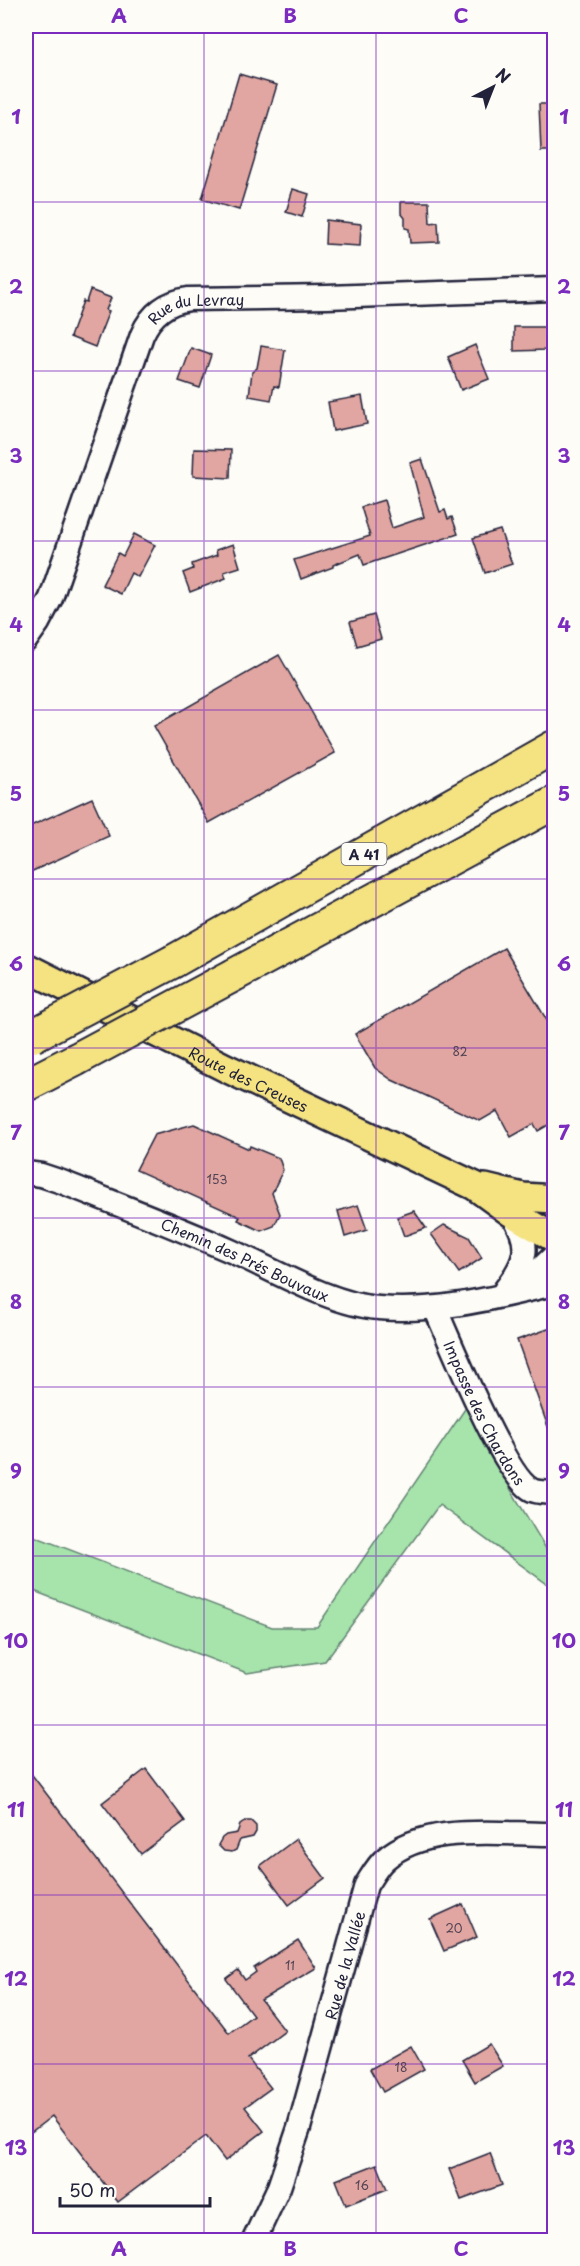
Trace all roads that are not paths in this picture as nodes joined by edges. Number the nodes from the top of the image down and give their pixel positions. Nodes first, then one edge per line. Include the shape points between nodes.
1 (555, 290) edge
2 (26, 640) edge
3 (555, 747) edge
4 (555, 803) edge
5 (26, 967) edge
6 (29, 1037) edge
7 (26, 1084) edge
8 (26, 1173) edge
9 (475, 1186) junction
10 (555, 1199) edge
11 (512, 1213) junction
12 (555, 1238) edge
13 (555, 1256) edge
14 (555, 1284) edge
15 (504, 1291) junction
16 (470, 1302) junction
17 (435, 1308) junction
18 (555, 1493) edge
19 (555, 1834) edge
20 (254, 2241) edge

1 - 2 street, Rue du Levray via 189,299 162,308 142,334 51,598
3 - 6 highway, A 41, bridge via 174,961
4 - 7 highway, bridge
5 - 9 main road, Route des Creuses via 226,1068
8 - 17 street, Chemin des Prés Bouvaux via 62,1182 337,1298 380,1308
9 - 10 main road, Route des Creuses
9 - 11 main road, Route des Creuses
11 - 12 main road, Route des Creuses
11 - 15 street via 522,1228 525,1251 520,1270
13 - 15 street via 532,1277
14 - 16 street
15 - 16 street
16 - 17 street, Chemin des Prés Bouvaux
17 - 18 street, Impasse des Chardons via 516,1476 531,1490
19 - 20 street, Rue de la Vallée via 432,1836 407,1845 382,1861 366,1885 299,2128 279,2187

